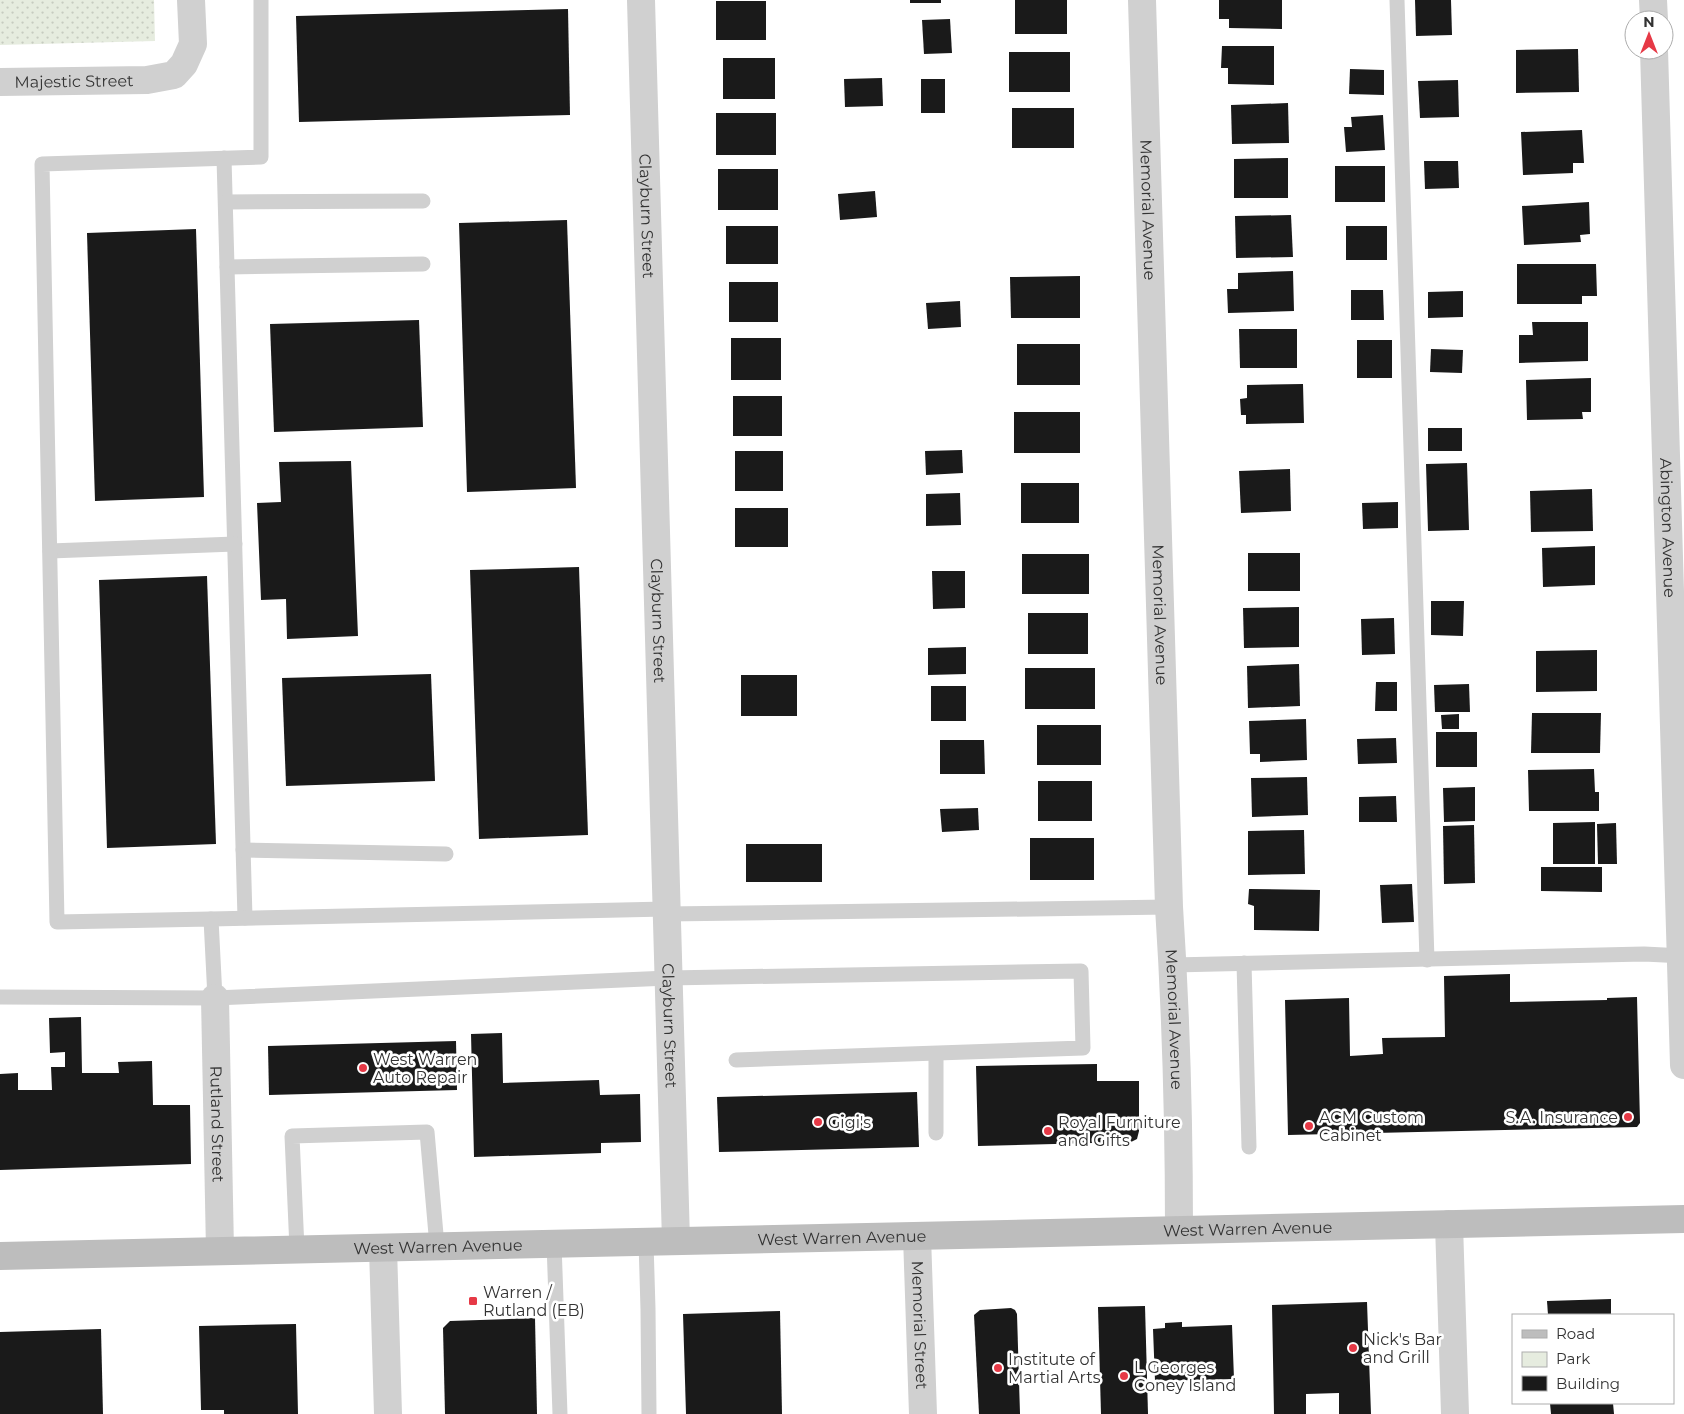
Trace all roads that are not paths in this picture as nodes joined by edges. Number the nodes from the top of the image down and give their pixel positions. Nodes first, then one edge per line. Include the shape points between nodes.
1 (191, 0) edge
2 (261, 0) edge
3 (640, 0) edge
4 (1142, 0) edge
5 (1396, 0) edge
6 (1654, 60) edge
7 (0, 82) edge
8 (224, 158) junction
9 (423, 201) dead end
10 (226, 202) junction
11 (423, 264) dead end
12 (227, 267) junction
13 (235, 544) junction
14 (50, 551) junction
15 (243, 850) junction
16 (446, 854) dead end
17 (1169, 906) junction
18 (666, 911) junction
19 (245, 918) junction
20 (211, 919) junction
21 (1682, 956) edge
22 (1427, 960) junction
23 (1244, 963) junction
24 (1173, 965) junction
25 (668, 978) junction
26 (0, 997) edge
27 (215, 998) junction
28 (936, 1054) junction
29 (736, 1060) dead end
30 (1684, 1065) edge
31 (936, 1134) dead end
32 (1249, 1147) dead end
33 (1684, 1219) edge
34 (1449, 1224) junction
35 (1179, 1230) junction
36 (917, 1236) junction
37 (676, 1241) junction
38 (646, 1242) junction
39 (554, 1243) junction
40 (437, 1246) junction
41 (383, 1248) junction
42 (297, 1249) junction
43 (220, 1250) junction
44 (0, 1256) edge
45 (388, 1414) edge
46 (560, 1414) edge
47 (649, 1414) edge
48 (923, 1414) edge
49 (1455, 1414) edge

1 - 7 street, Majestic Street via 193,44 184,64 174,75 147,80
2 - 8 lane via 261,157
3 - 18 street, Clayburn Street
4 - 17 street, Memorial Avenue
5 - 22 lane
6 - 21 street, Abington Avenue
8 - 10 lane
8 - 14 lane via 42,164
9 - 10 lane
10 - 12 lane
11 - 12 lane
12 - 13 lane
13 - 14 lane
13 - 15 lane
14 - 20 lane via 57,922
15 - 16 lane
15 - 19 lane
17 - 18 lane
17 - 24 street, Memorial Avenue
18 - 19 lane
18 - 25 street, Clayburn Street
19 - 20 lane
20 - 27 lane
21 - 22 lane via 1644,954
21 - 30 street, Abington Avenue
22 - 23 lane
23 - 24 lane
23 - 32 lane
24 - 35 street, Memorial Avenue
25 - 27 lane
25 - 28 lane via 1081,971 1084,1048
25 - 37 street, Clayburn Street
26 - 27 lane
27 - 43 street, Rutland Street
28 - 29 lane
28 - 31 lane
33 - 34 main road, West Warren Avenue
34 - 35 main road, West Warren Avenue
34 - 49 street
35 - 36 main road, West Warren Avenue
36 - 37 main road, West Warren Avenue
36 - 48 street, Memorial Street
37 - 38 main road, West Warren Avenue
38 - 39 main road, West Warren Avenue
38 - 47 lane
39 - 40 main road, West Warren Avenue
39 - 46 lane
40 - 41 main road, West Warren Avenue
40 - 42 lane via 427,1132 292,1136
41 - 42 main road, West Warren Avenue
41 - 45 street
42 - 43 main road, West Warren Avenue
43 - 44 main road, West Warren Avenue

